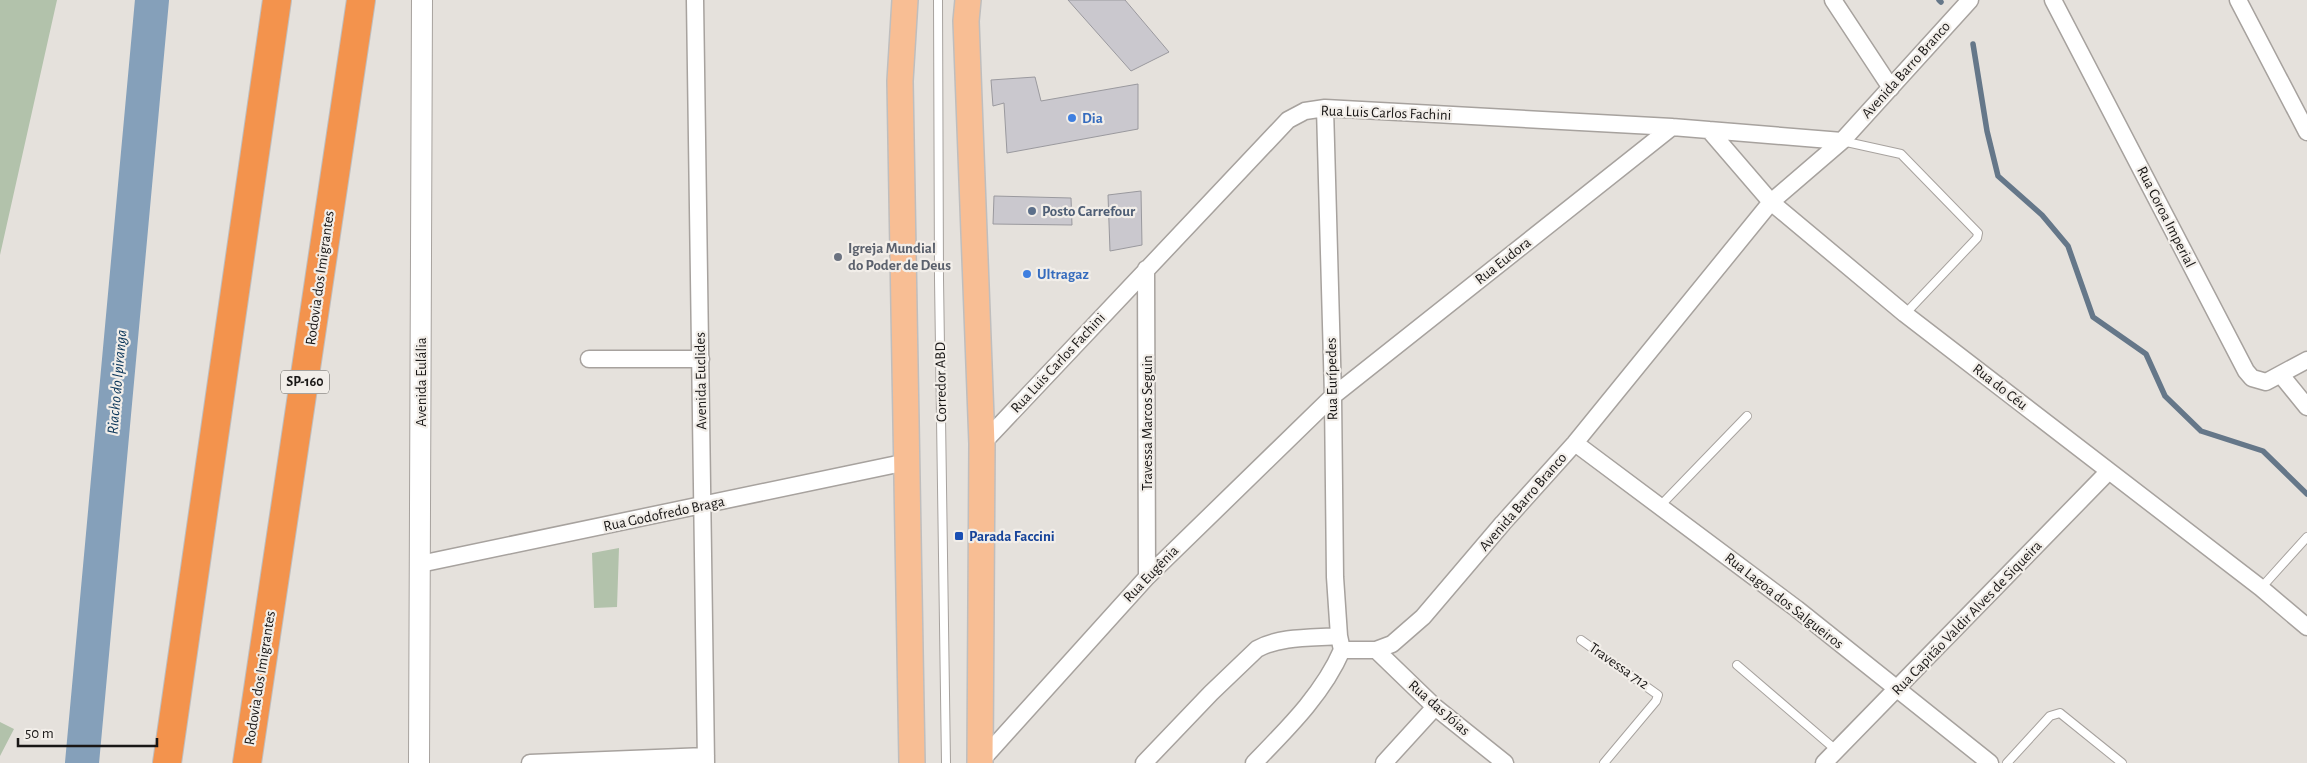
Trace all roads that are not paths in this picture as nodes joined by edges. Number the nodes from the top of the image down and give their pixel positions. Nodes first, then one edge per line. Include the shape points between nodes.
1 (277, 0) edge
2 (361, 0) edge
3 (422, 0) edge
4 (695, 0) edge
5 (905, 0) edge
6 (938, 0) edge
7 (968, 0) edge
8 (1833, 0) edge
9 (1970, 0) edge
10 (2053, 0) edge
11 (2238, 0) edge
12 (1891, 88) junction
13 (1325, 108) junction
14 (1672, 127) junction
15 (1709, 130) junction
16 (2307, 132) edge
17 (1842, 141) junction
18 (1771, 202) junction
19 (1146, 269) junction
20 (1906, 314) junction
21 (589, 359) dead end
22 (701, 359) junction
23 (2307, 360) edge
24 (2281, 375) junction
25 (1333, 396) junction
26 (2307, 407) edge
27 (1747, 416) dead end
28 (1575, 443) junction
29 (982, 444) junction
30 (907, 462) junction
31 (2109, 471) junction
32 (704, 506) junction
33 (1660, 506) junction
34 (2307, 537) edge
35 (420, 564) junction
36 (1147, 576) junction
37 (2261, 588) junction
38 (2307, 627) edge
39 (1581, 640) dead end
40 (1341, 643) junction
41 (1376, 650) junction
42 (1737, 664) dead end
43 (1896, 689) junction
44 (1435, 707) junction
45 (1836, 750) junction
46 (706, 759) edge
47 (167, 763) edge
48 (247, 763) edge
49 (419, 763) edge
50 (530, 763) edge
51 (912, 763) edge
52 (946, 763) edge
53 (980, 763) edge
54 (1144, 763) edge
55 (1254, 763) edge
56 (1384, 763) edge
57 (1505, 763) edge
58 (1604, 763) edge
59 (1824, 763) edge
60 (1990, 763) edge
61 (2007, 763) edge
62 (2122, 763) edge

1 - 47 highway
2 - 48 highway, Rodovia dos Imigrantes / SP-160
3 - 35 street, Avenida Eulália
4 - 22 street, Avenida Euclides
5 - 30 main road via 900,81
6 - 52 lane, Corredor ABD
7 - 29 main road via 966,21
8 - 12 street
9 - 12 street, Avenida Barro Branco
10 - 24 street, Rua Coroa Imperial via 2246,371 2258,382
11 - 16 street
12 - 17 street, Avenida Barro Branco
13 - 14 street, Rua Luis Carlos Fachini
13 - 19 street, Rua Luis Carlos Fachini via 1305,111 1288,120
13 - 25 street, Rua Eurípedes
14 - 15 street, Rua Luis Carlos Fachini
14 - 25 street, Rua Eudora
15 - 17 street, Rua Luis Carlos Fachini
15 - 18 street, Rua do Céu
17 - 18 street, Avenida Barro Branco
17 - 20 lane via 1901,154 1978,233 1977,238
18 - 20 street, Rua do Céu
18 - 28 street, Avenida Barro Branco
19 - 29 street, Rua Luis Carlos Fachini
19 - 36 street, Travessa Marcos Seguin
20 - 31 street, Rua do Céu
21 - 22 street
22 - 32 street, Avenida Euclides
23 - 24 street, Rua Coroa Imperial
24 - 26 street
25 - 36 street, Rua Eugênia
25 - 40 street, Rua Eurípedes via 1335,577
27 - 33 lane
28 - 33 street, Rua Lagoa dos Salgueiros
28 - 41 street, Avenida Barro Branco via 1403,637
29 - 53 main road
30 - 32 street, Rua Godofredo Braga
30 - 51 main road
31 - 37 street, Rua do Céu
31 - 43 street, Rua Capitão Valdir Alves de Siqueira
32 - 35 street, Rua Godofredo Braga
32 - 46 street, Avenida Euclides
33 - 43 street, Rua Lagoa dos Salgueiros via 1797,609
34 - 37 lane
35 - 49 street, Avenida Eulália
36 - 53 street, Rua Eugênia
37 - 38 street, Rua do Céu
39 - 58 lane, Travessa 712 via 1658,695
40 - 41 street, Avenida Barro Branco
40 - 54 street, Avenida Barro Branco via 1278,642 1257,649
40 - 55 street via 1327,680
41 - 44 street, Rua das Jóias
42 - 45 lane
43 - 45 street, Rua Capitão Valdir Alves de Siqueira
43 - 60 street, Rua Lagoa dos Salgueiros
44 - 56 street
44 - 57 street, Rua das Jóias
45 - 59 street, Rua Capitão Valdir Alves de Siqueira
46 - 50 street
61 - 62 lane via 2050,716 2060,713

